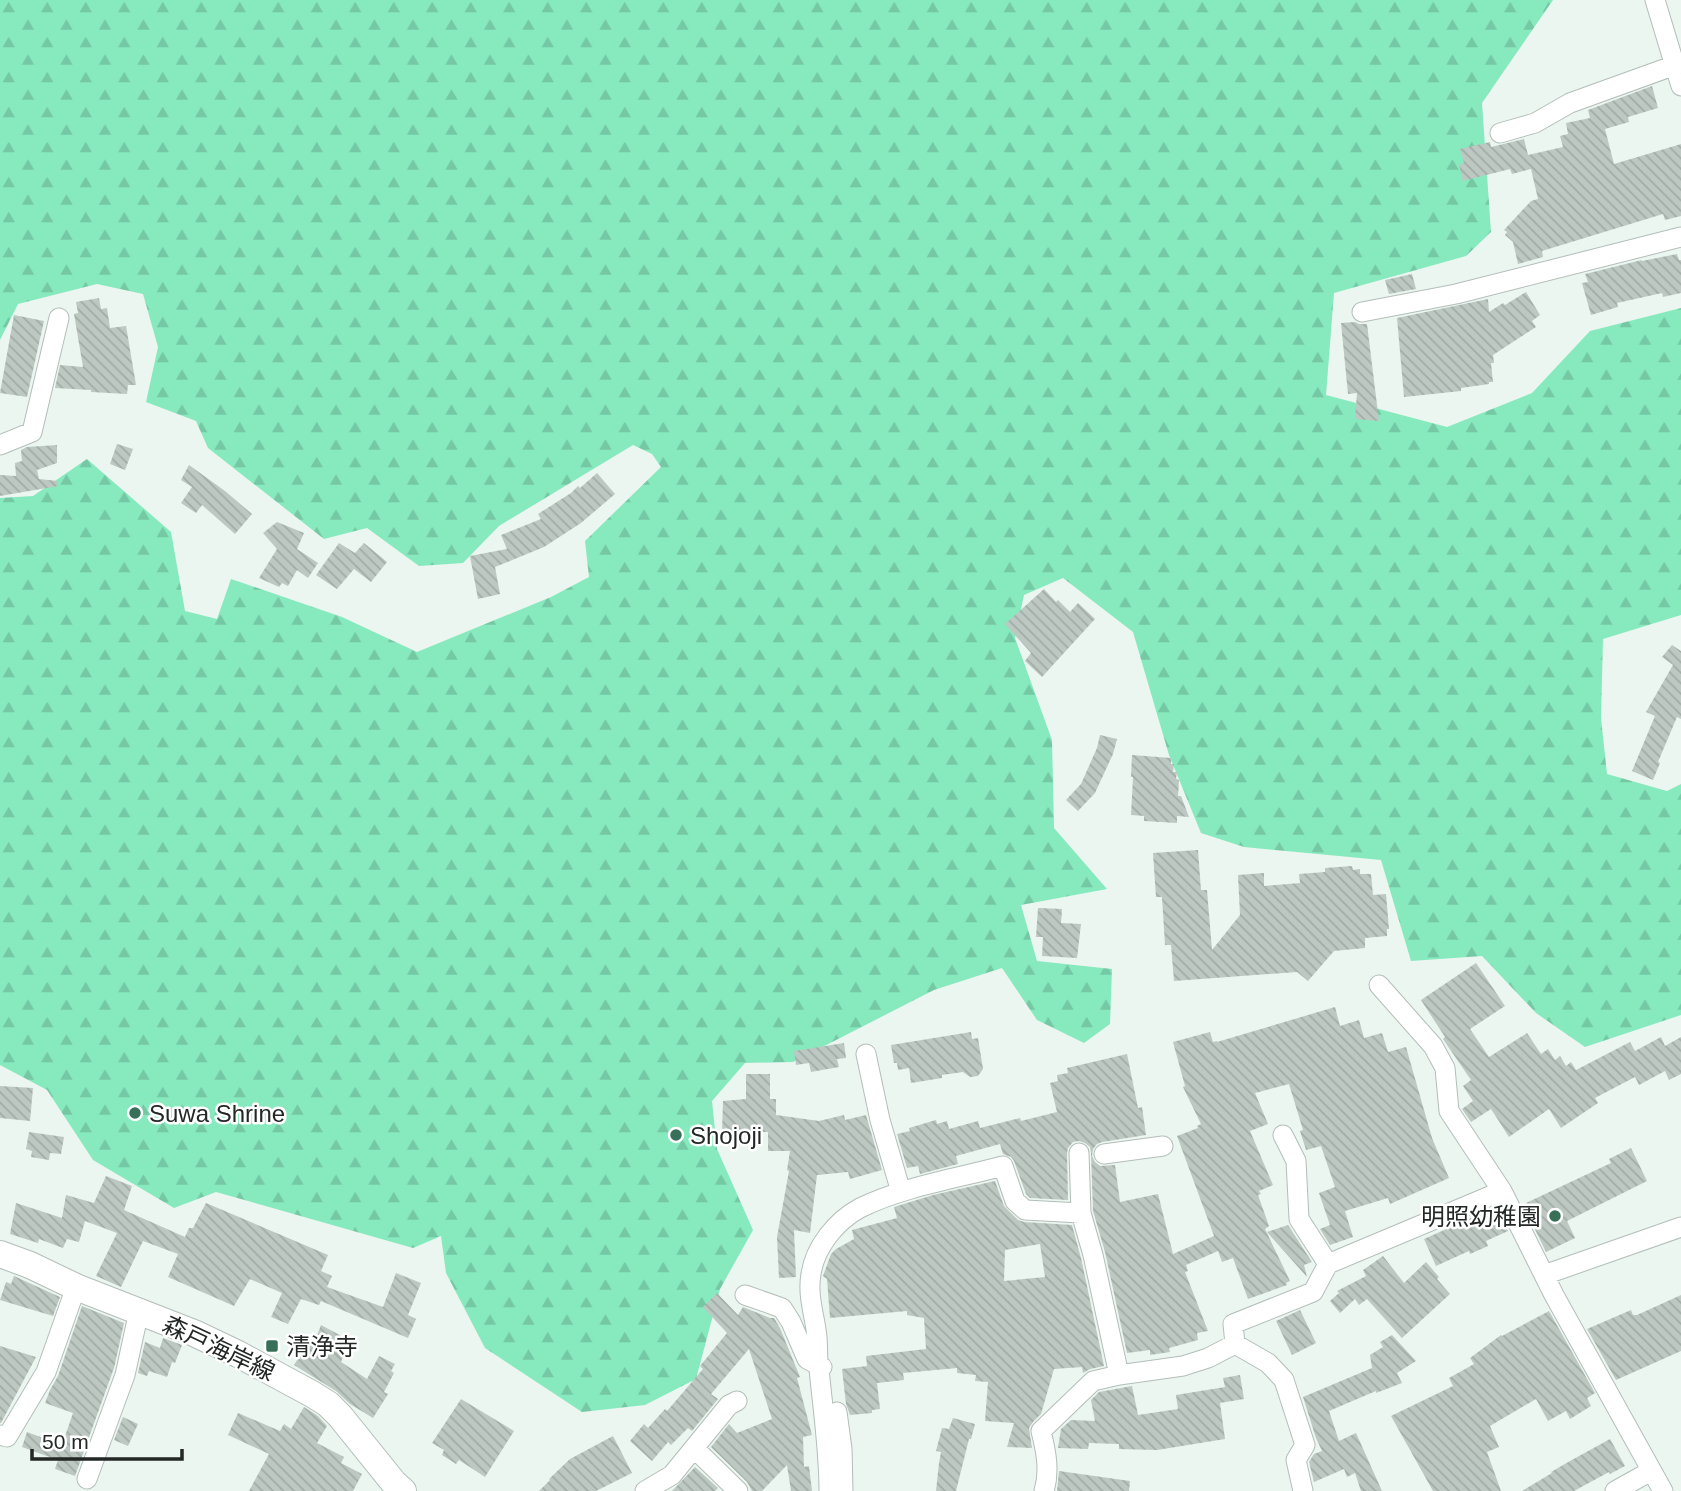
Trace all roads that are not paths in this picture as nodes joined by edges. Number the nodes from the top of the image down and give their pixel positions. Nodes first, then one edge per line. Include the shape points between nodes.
1 (1655, 0) edge
2 (1678, 64) edge
3 (1681, 86) edge
4 (1500, 133) dead end
5 (1681, 237) edge
6 (1362, 312) dead end
7 (59, 318) dead end
8 (0, 445) edge
9 (1379, 985) dead end
10 (866, 1054) dead end
11 (1283, 1135) dead end
12 (1163, 1146) dead end
13 (1079, 1153) dead end
14 (1104, 1154) dead end
15 (1502, 1191) junction
16 (901, 1192) junction
17 (1081, 1213) junction
18 (1681, 1227) edge
19 (0, 1254) edge
20 (1328, 1264) junction
21 (1544, 1275) junction
22 (76, 1287) junction
23 (745, 1295) dead end
24 (139, 1311) junction
25 (1235, 1344) junction
26 (818, 1365) junction
27 (1119, 1375) junction
28 (737, 1401) dead end
29 (0, 1435) edge
30 (694, 1448) junction
31 (1651, 1471) junction
32 (88, 1479) dead end
33 (403, 1491) edge
34 (645, 1491) edge
35 (738, 1491) edge
36 (829, 1491) edge
37 (843, 1491) edge
38 (1044, 1491) edge
39 (1303, 1491) edge
40 (1615, 1491) edge
41 (1663, 1491) edge

1 - 2 street
2 - 3 street
2 - 4 street
5 - 6 street via 1456,294
7 - 8 street via 32,432
9 - 15 street via 1433,1046 1445,1068 1449,1111
10 - 16 street
11 - 20 street via 1296,1160 1299,1219
12 - 14 street
13 - 17 street
15 - 20 street
15 - 21 street
16 - 17 street via 1003,1166 1015,1201 1025,1210
16 - 26 street via 859,1209 835,1227 818,1250 810,1301
17 - 27 street
18 - 21 street
19 - 22 main road, 森戸海岸線
20 - 25 street via 1312,1292 1233,1324
21 - 31 street
22 - 24 main road, 森戸海岸線
22 - 29 street via 46,1372 7,1437
23 - 26 street via 782,1308 807,1359
24 - 32 street via 125,1375
24 - 33 main road, 森戸海岸線 via 238,1354 328,1404
25 - 27 street via 1184,1366
25 - 39 street via 1268,1363 1284,1380 1305,1445 1296,1460
26 - 36 street
26 - 37 street via 832,1372
27 - 38 street via 1093,1381 1041,1431 1048,1457
28 - 30 street
30 - 34 street via 673,1475
30 - 35 street
31 - 40 street
31 - 41 street

